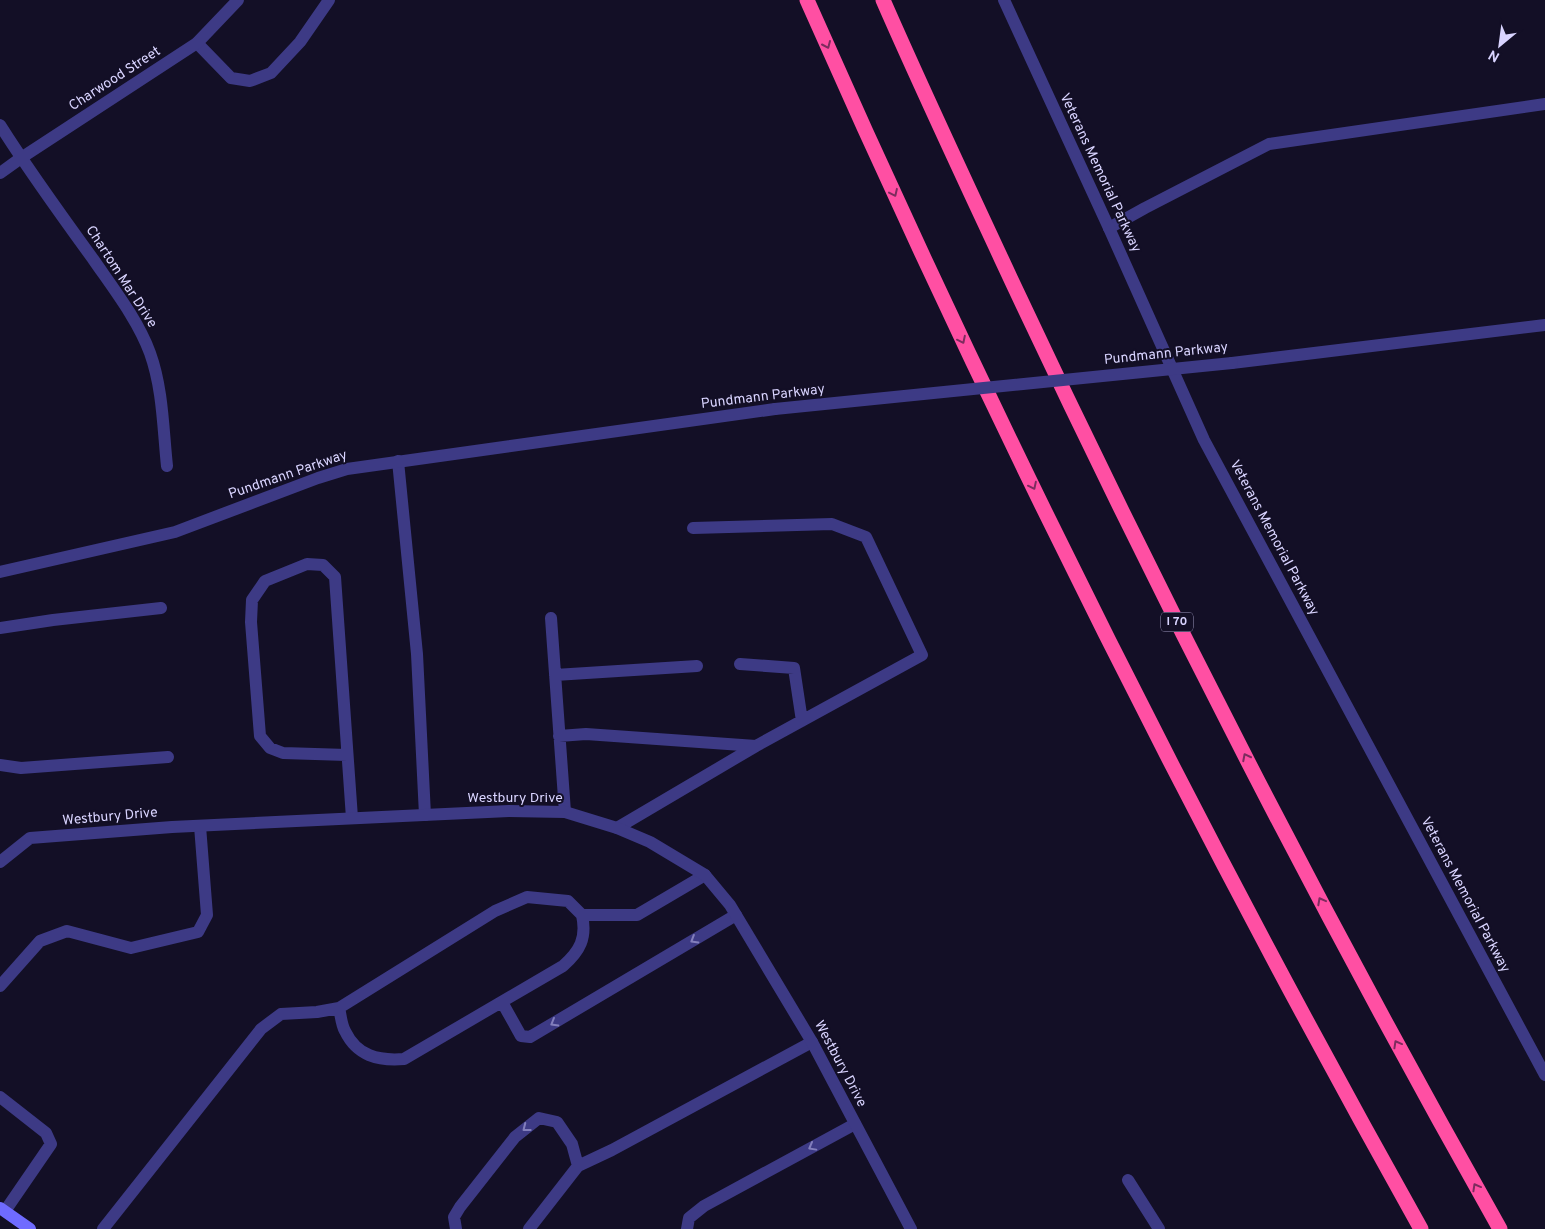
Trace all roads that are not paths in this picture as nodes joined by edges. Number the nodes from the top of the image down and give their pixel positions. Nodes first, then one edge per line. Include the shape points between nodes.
1 (238, 0) edge
2 (329, 0) edge
3 (807, 0) edge
4 (883, 0) edge
5 (1004, 0) edge
6 (197, 44) junction
7 (1545, 104) edge
8 (0, 125) edge
9 (21, 158) junction
10 (0, 173) edge
11 (1109, 228) junction
12 (1545, 325) edge
13 (398, 460) junction
14 (167, 466) dead end
15 (693, 528) dead end
16 (0, 572) edge
17 (161, 608) dead end
18 (551, 618) dead end
19 (0, 628) edge
20 (740, 664) dead end
21 (697, 666) dead end
22 (555, 675) junction
23 (802, 721) junction
24 (559, 736) junction
25 (756, 746) junction
26 (347, 755) junction
27 (168, 757) dead end
28 (0, 765) edge
29 (565, 812) junction
30 (425, 815) junction
31 (352, 818) junction
32 (200, 826) junction
33 (617, 828) junction
34 (0, 862) edge
35 (705, 875) junction
36 (582, 915) junction
37 (736, 915) junction
38 (0, 986) edge
39 (502, 1002) junction
40 (339, 1008) junction
41 (812, 1042) junction
42 (1545, 1075) edge
43 (0, 1097) edge
44 (855, 1124) junction
45 (578, 1166) junction
46 (1128, 1180) dead end
47 (2, 1210) edge
48 (30, 1229) edge
49 (103, 1229) edge
50 (456, 1229) edge
51 (529, 1229) edge
52 (687, 1229) edge
53 (911, 1229) edge
54 (1159, 1229) edge
55 (1421, 1229) edge
56 (1500, 1229) edge

1 - 6 street, Charwood Street
2 - 6 street via 300,42 271,73 250,81 231,78
3 -> 55 highway via 951,317 1141,705 1263,939
56 -> 4 highway, I 70 via 1396,1043 1200,668 1100,467
5 - 11 street, Veterans Memorial Parkway
6 - 9 street, Charwood Street
7 - 11 street via 1269,144
8 - 9 street, Chartom Mar Drive
9 - 10 street, Charwood Street
9 - 14 street, Chartom Mar Drive via 110,283 139,330 158,384
11 - 42 street, Veterans Memorial Parkway via 1204,440
12 - 13 street, Pundmann Parkway, bridge via 1232,363 775,409
13 - 16 street, Pundmann Parkway via 318,478 175,532
13 - 30 street via 417,654
15 - 23 street via 832,524 866,537 922,655
17 - 19 street
18 - 22 street
20 - 23 street via 794,668
21 - 22 street
22 - 24 street
23 - 25 street
24 - 25 street via 586,734
24 - 29 street
25 - 33 street
26 - 26 street via 335,577 323,565 307,564 265,581 252,600 260,736 270,748 282,753
26 - 31 street
27 - 28 street via 21,768
29 - 30 street, Westbury Drive
29 - 33 street, Westbury Drive
30 - 31 street, Westbury Drive
31 - 32 street, Westbury Drive
32 - 34 street, Westbury Drive via 30,838
32 - 38 street via 206,915 198,932 131,948 67,931 40,941
33 - 35 street, Westbury Drive via 650,842
35 - 36 street via 637,915
35 - 37 street, Westbury Drive
36 - 39 street via 583,934 574,957
36 - 40 street via 568,901 527,898 495,911
37 -> 39 street via 530,1037 521,1036
37 - 41 street, Westbury Drive
39 - 40 street via 404,1059 388,1060 369,1056 355,1047 344,1030
40 - 49 street via 281,1014 261,1029
41 - 44 street, Westbury Drive
41 - 45 street
43 - 47 street via 46,1133 51,1144
44 -> 52 street via 704,1206 689,1218
44 - 53 street, Westbury Drive
45 -> 50 street via 572,1144 557,1122 539,1118 515,1137 460,1207 454,1217
45 - 51 street
46 - 54 street
47 - 48 main road

